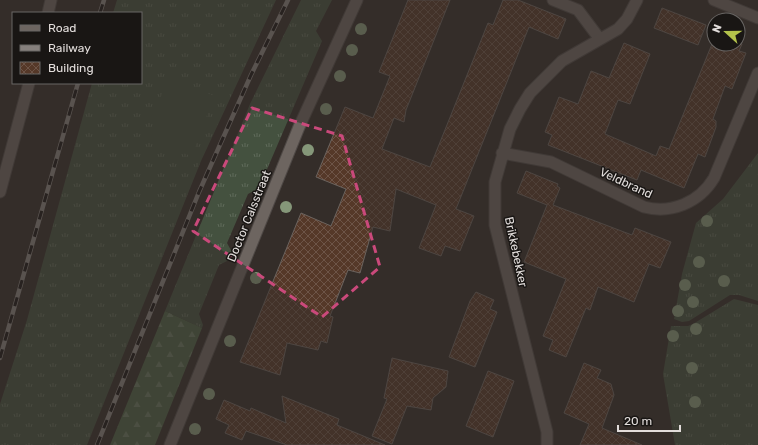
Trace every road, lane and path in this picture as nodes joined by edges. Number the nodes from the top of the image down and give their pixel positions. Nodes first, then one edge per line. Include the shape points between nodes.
1 (52, 0) edge
2 (357, 0) edge
3 (553, 0) edge
4 (637, 0) edge
5 (714, 0) edge
6 (48, 12) edge
7 (758, 18) edge
8 (599, 38) junction
9 (758, 73) edge
10 (29, 84) edge
11 (502, 153) junction
12 (0, 192) edge
13 (170, 445) edge
14 (547, 445) edge

1 - 6 street
2 - 13 street, Doctor Calsstraat via 299,127
3 - 8 street via 578,10
4 - 8 street, Brikkebekker via 627,19 618,29
5 - 7 street
8 - 11 street, Brikkebekker via 562,61 542,79 520,109
9 - 11 street, Veldbrand via 714,178 704,191 677,208 656,210 644,207 551,162
10 - 12 street
11 - 14 street, Brikkebekker via 495,182 495,225 547,432

